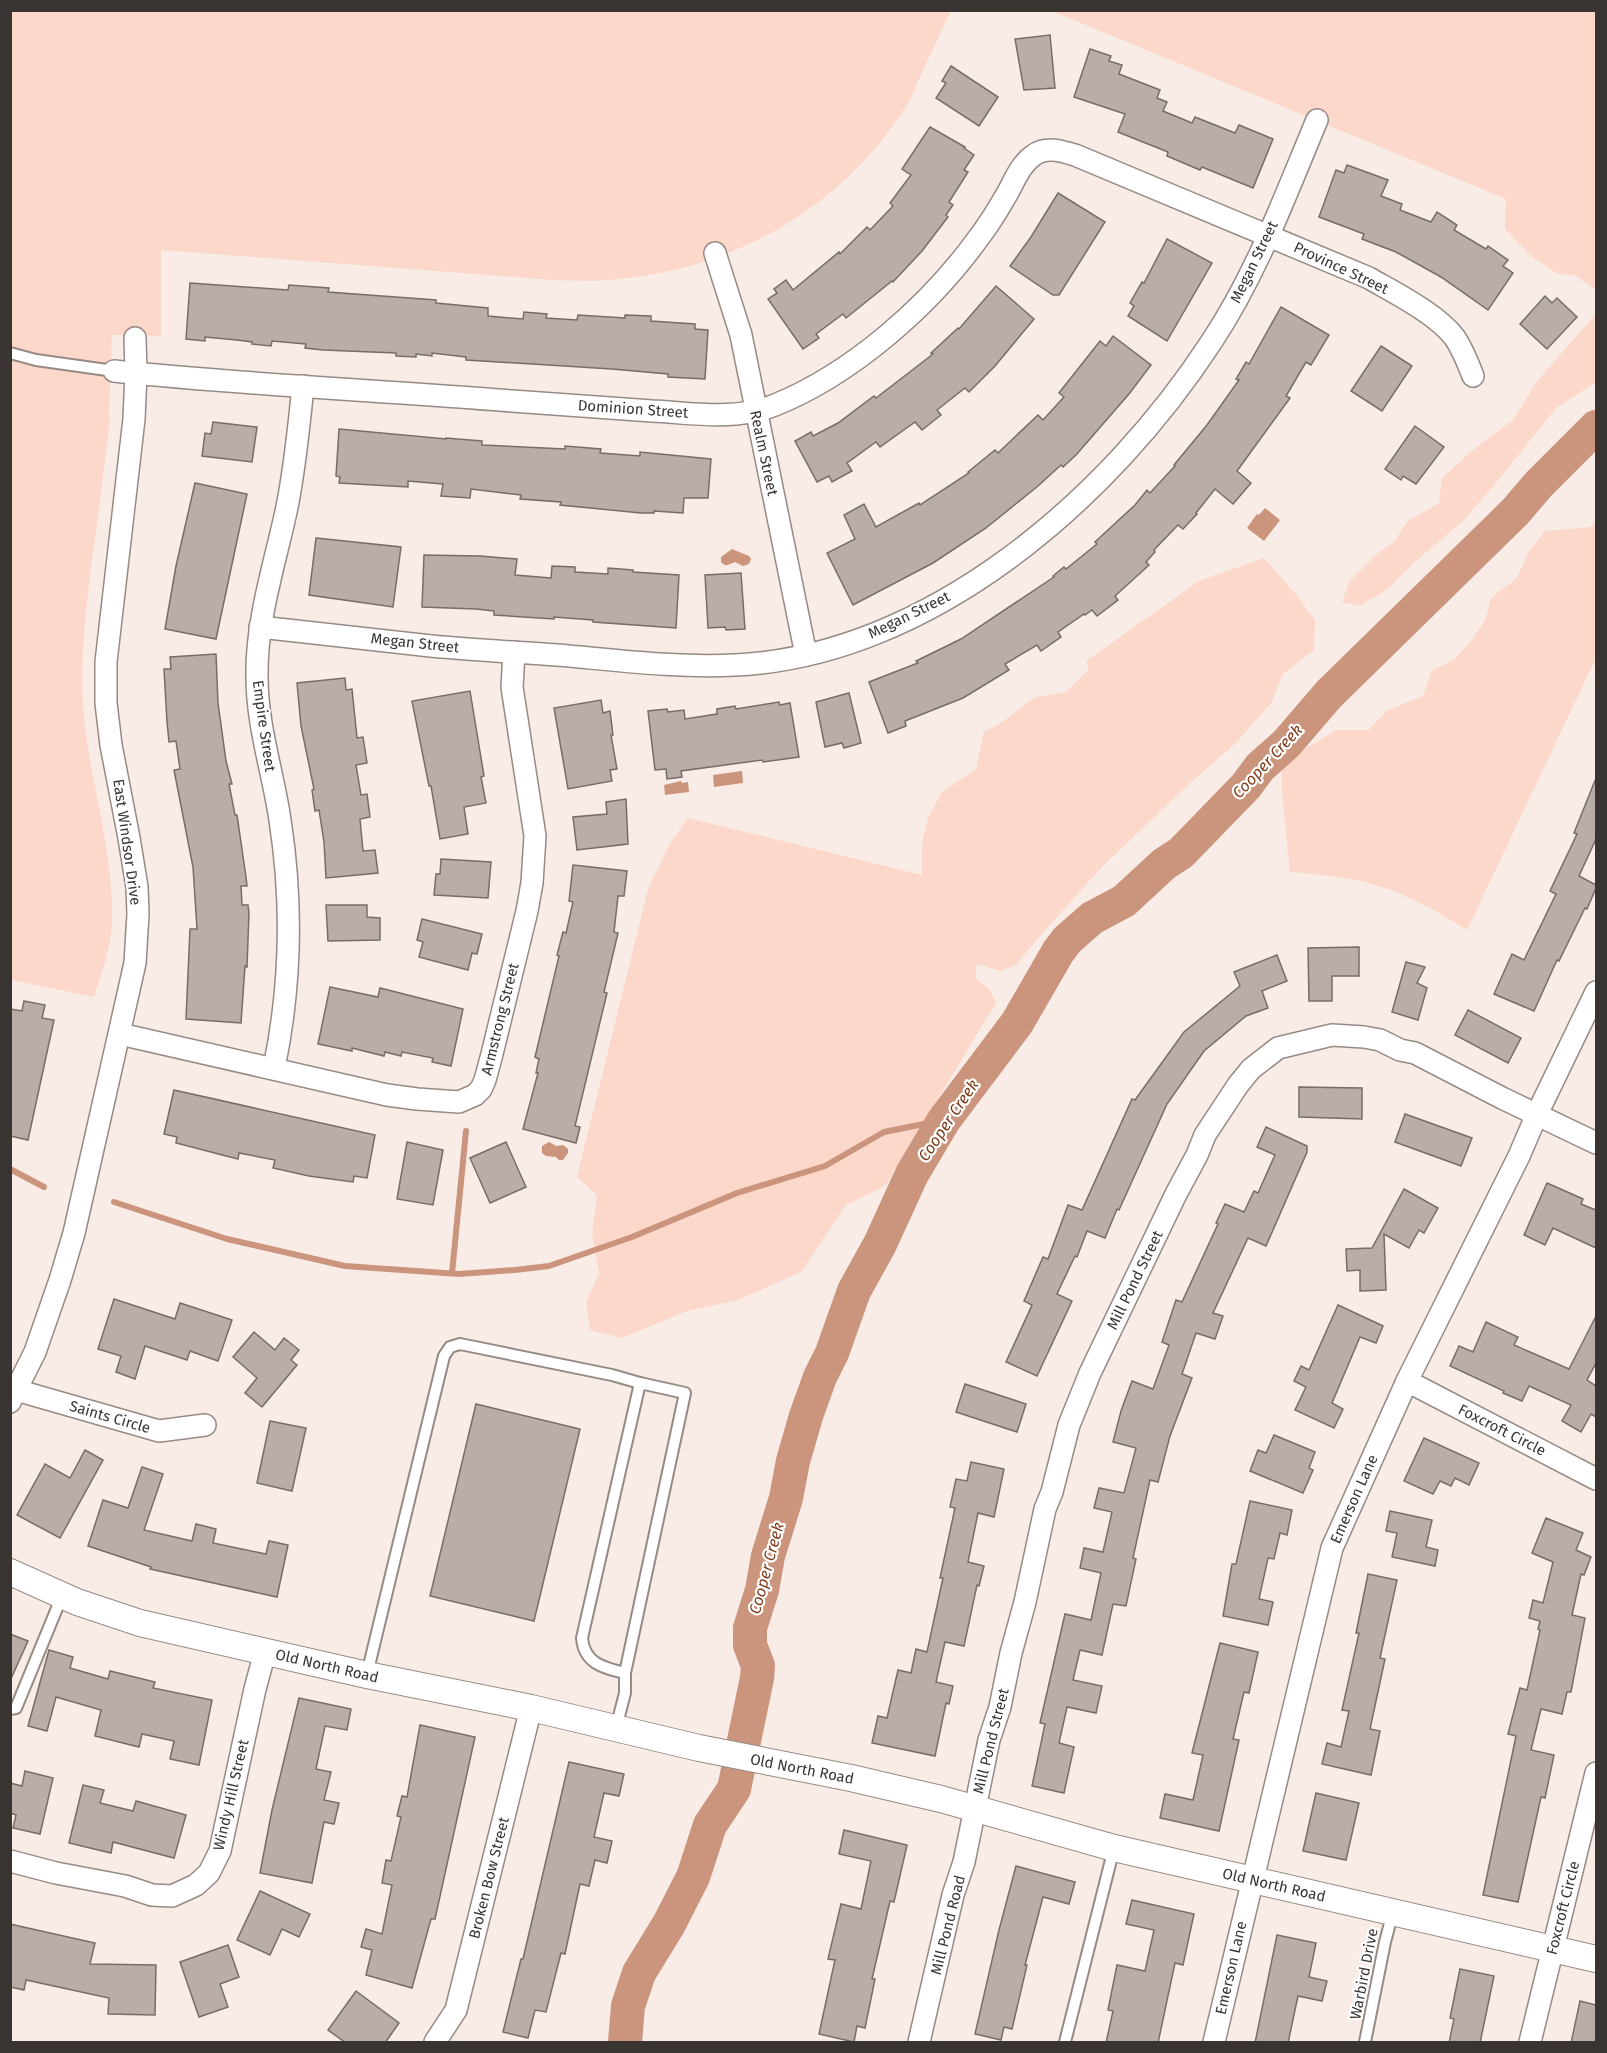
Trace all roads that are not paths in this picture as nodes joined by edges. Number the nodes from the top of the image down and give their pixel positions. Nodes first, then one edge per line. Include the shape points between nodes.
1 (1317, 120) dead end
2 (1043, 150) joint
3 (1269, 235) junction
4 (715, 253) dead end
5 (135, 338) dead end
6 (10, 352) edge
7 (114, 371) joint
8 (136, 374) junction
9 (1473, 376) dead end
10 (303, 386) junction
11 (755, 411) junction
12 (260, 627) junction
13 (514, 652) junction
14 (806, 655) junction
15 (1596, 992) edge
16 (120, 1034) junction
17 (274, 1068) junction
18 (1537, 1114) junction
19 (1596, 1143) edge
20 (1407, 1381) junction
21 (640, 1383) junction
22 (13, 1396) edge
23 (205, 1425) dead end
24 (1596, 1479) edge
25 (10, 1572) edge
26 (62, 1596) junction
27 (266, 1652) junction
28 (625, 1673) junction
29 (367, 1675) junction
30 (531, 1708) junction
31 (10, 1709) edge
32 (616, 1728) junction
33 (1596, 1773) edge
34 (975, 1807) junction
35 (1114, 1848) junction
36 (10, 1861) edge
37 (1252, 1880) junction
38 (1393, 1912) junction
39 (1552, 1949) junction
40 (1596, 1959) edge
41 (435, 2043) edge
42 (919, 2043) edge
43 (1065, 2043) edge
44 (1214, 2043) edge
45 (1365, 2043) edge
46 (1530, 2043) edge

1 - 3 street, Megan Street
2 - 3 street, Province Street via 1075,155
2 - 11 street, Dominion Street via 1026,162 979,238 951,275 917,309 838,371 805,391
3 - 9 street, Province Street via 1369,278 1415,305 1453,336
3 - 14 street, Megan Street via 1213,340 1176,393 1129,451 1076,504 985,575 944,599 874,634
4 - 11 street, Realm Street via 741,335
5 - 8 street, East Windsor Drive
6 - 7 lane via 36,360
7 - 8 street, Dominion Street
8 - 10 street, Dominion Street
8 - 16 street, East Windsor Drive via 106,662 111,745 129,838 138,914 135,963
10 - 11 street, Dominion Street via 720,415
10 - 12 street, Empire Street via 295,468
11 - 14 street, Realm Street
12 - 13 street, Megan Street
12 - 17 street, Empire Street via 256,679 280,819 289,907 287,982
13 - 14 street, Megan Street via 694,665 737,665
13 - 17 street, Armstrong Street via 512,687 533,827 534,859 527,910 481,1089 459,1102 417,1099
15 - 18 street, Emerson Lane
16 - 17 street, Armstrong Street
16 - 22 street, East Windsor Drive via 74,1233 35,1352
18 - 19 street, Mill Pond Street
18 - 20 street, Emerson Lane
18 - 34 street, Mill Pond Street via 1415,1053 1364,1036 1332,1035 1278,1048 1244,1077 1205,1135 1090,1373 1069,1425 1045,1509
20 - 24 street, Foxcroft Circle
20 - 37 street, Emerson Lane via 1332,1548
21 - 28 lane via 582,1638 587,1657
21 - 28 lane via 686,1393
21 - 29 lane via 460,1344 450,1347 444,1356
22 - 23 street, Saints Circle via 159,1431
25 - 26 street, Old North Road
26 - 27 street, Old North Road via 140,1623
26 - 31 lane via 16,1708
27 - 29 street, Old North Road
27 - 36 street, Windy Hill Street via 220,1851 209,1873 196,1885 172,1896 152,1895
28 - 32 lane via 625,1693
29 - 30 street, Old North Road
30 - 32 street, Old North Road
30 - 41 street, Broken Bow Street via 456,2010
32 - 34 street, Old North Road
33 - 39 street, Foxcroft Circle
34 - 35 street, Old North Road
34 - 42 street, Mill Pond Road
35 - 37 street, Old North Road
35 - 43 lane
37 - 38 street, Old North Road
37 - 44 street, Emerson Lane
38 - 39 street, Old North Road
38 - 45 lane, Warbird Drive
39 - 40 street, Old North Road
39 - 46 street, Foxcroft Circle

